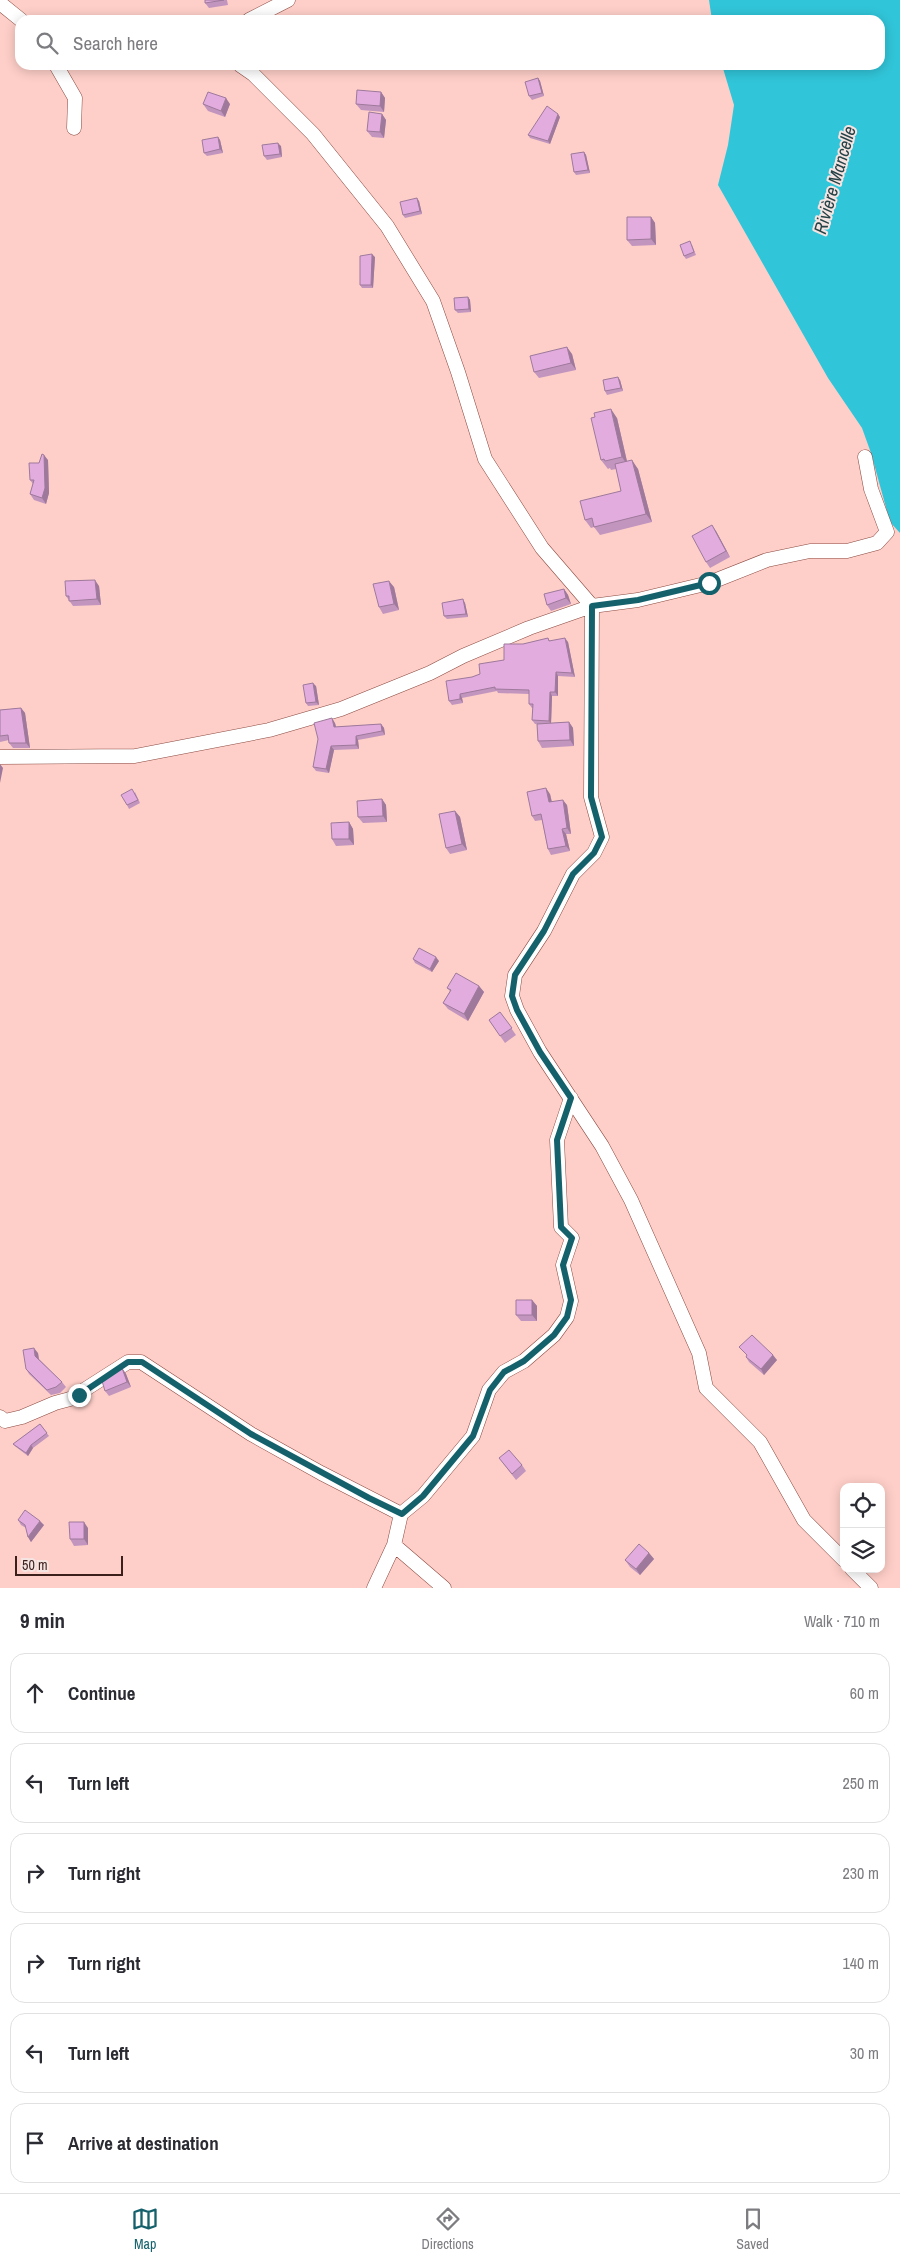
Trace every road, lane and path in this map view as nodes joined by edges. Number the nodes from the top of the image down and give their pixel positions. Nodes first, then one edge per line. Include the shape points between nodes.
1 (288, 0) edge
2 (0, 3) edge
3 (15, 15) edge
4 (259, 15) edge
5 (59, 70) edge
6 (247, 70) edge
7 (74, 128) dead end
8 (865, 457) dead end
9 (592, 606) junction
10 (0, 757) edge
11 (571, 1098) junction
12 (0, 1416) edge
13 (402, 1514) junction
14 (394, 1545) junction
15 (840, 1556) edge
16 (856, 1573) edge
17 (374, 1588) edge
18 (444, 1588) edge
19 (871, 1588) edge

1 - 4 street
2 - 3 street
5 - 7 street via 75,98
6 - 9 street via 313,134 387,226 432,301 485,459 542,548
8 - 9 street via 871,489 887,532 876,543 847,551 810,551 767,560 709,583 638,600
9 - 10 street via 520,631 341,710 269,730 135,756
9 - 11 street via 591,797 602,837 594,853 573,874 544,931 515,975 512,996 540,1052
11 - 13 street via 557,1140 561,1227 572,1238 563,1265 571,1300 567,1317 554,1335 524,1361 504,1372 490,1390 473,1436 423,1496
11 - 15 street via 631,1200 699,1353 706,1388 760,1442 804,1520
12 - 13 street via 5,1421 70,1400 128,1362 142,1362 251,1434
13 - 14 street
14 - 17 street
14 - 18 street
16 - 19 street

